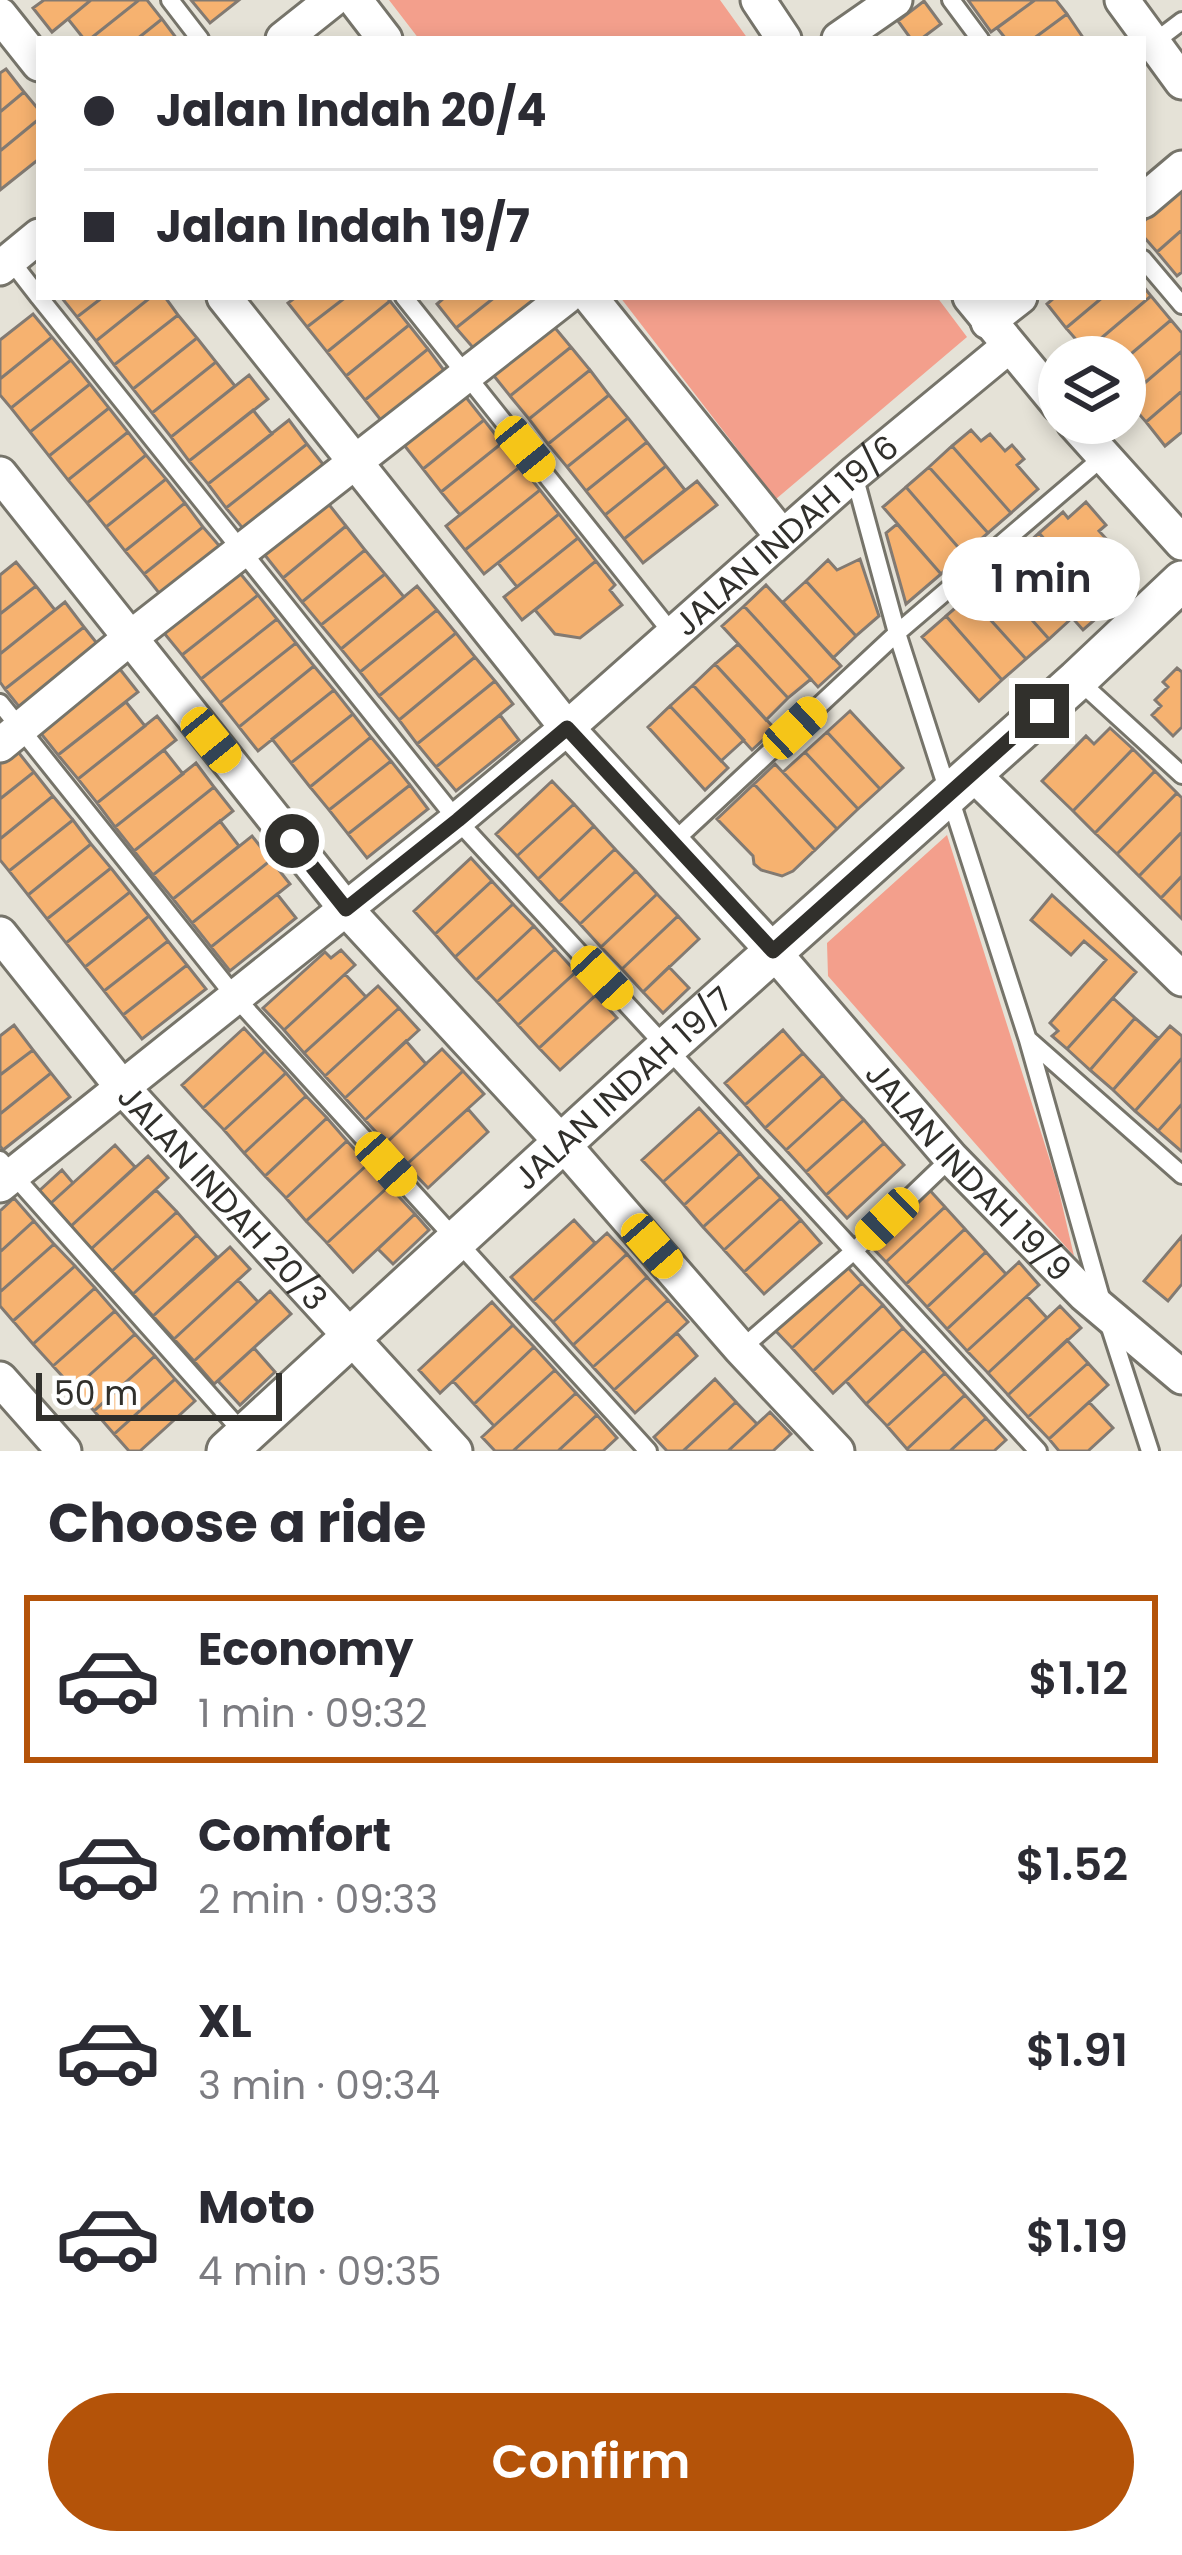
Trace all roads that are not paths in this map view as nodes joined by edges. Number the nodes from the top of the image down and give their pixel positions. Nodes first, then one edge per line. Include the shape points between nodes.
1 (170, 0) edge
2 (332, 0) edge
3 (355, 0) edge
4 (758, 0) edge
5 (895, 0) edge
6 (952, 0) edge
7 (1122, 0) edge
8 (0, 15) edge
9 (1182, 21) edge
10 (198, 36) edge
11 (287, 36) edge
12 (384, 36) edge
13 (782, 36) edge
14 (842, 36) edge
15 (978, 36) edge
16 (1153, 43) junction
17 (36, 60) edge
18 (1182, 82) edge
19 (1182, 168) edge
20 (1146, 198) edge
21 (36, 238) edge
22 (3, 258) edge
23 (1146, 263) edge
24 (36, 294) edge
25 (41, 300) edge
26 (226, 300) edge
27 (406, 300) edge
28 (562, 300) edge
29 (592, 300) edge
30 (1016, 300) edge
31 (1182, 305) edge
32 (989, 322) edge
33 (466, 375) junction
34 (1038, 380) edge
35 (1091, 444) edge
36 (1103, 458) junction
37 (356, 461) junction
38 (0, 474) edge
39 (854, 474) junction
40 (782, 536) junction
41 (1182, 543) edge
42 (241, 553) junction
43 (1182, 581) edge
44 (672, 633) junction
45 (897, 633) junction
46 (130, 638) junction
47 (1077, 680) junction
48 (7, 726) edge
49 (567, 728) junction
50 (1182, 775) edge
51 (961, 783) junction
52 (458, 820) junction
53 (673, 842) junction
54 (346, 909) junction
55 (0, 934) edge
56 (773, 951) junction
57 (1182, 979) edge
58 (236, 998) junction
59 (1028, 1040) junction
60 (666, 1048) junction
61 (122, 1087) junction
62 (563, 1144) junction
63 (951, 1158) junction
64 (4, 1173) edge
65 (1182, 1175) edge
66 (458, 1242) junction
67 (855, 1250) junction
68 (1105, 1312) junction
69 (353, 1337) junction
70 (741, 1349) junction
71 (1182, 1377) edge
72 (0, 1379) edge
73 (236, 1443) edge
74 (64, 1451) edge
75 (455, 1451) edge
76 (648, 1451) edge
77 (838, 1451) edge
78 (1038, 1451) edge
79 (1150, 1451) edge

1 - 10 lane
2 - 11 street
3 - 12 street
4 - 13 street
5 - 14 street
6 - 15 lane
7 - 16 street
8 - 17 street
9 - 16 lane
16 - 18 street
19 - 20 street
21 - 22 street
22 - 24 lane
23 - 31 lane
25 - 42 lane
26 - 37 street
27 - 33 lane
28 - 33 street
29 - 40 street
30 - 32 street, JALAN INDAH 19/6
32 - 34 street
32 - 39 street, JALAN INDAH 19/6
33 - 37 street
33 - 44 lane
35 - 36 street
36 - 41 street
36 - 45 lane
37 - 42 street
37 - 49 street
38 - 46 street
39 - 40 street, JALAN INDAH 19/6
39 - 45 lane
40 - 44 street, JALAN INDAH 19/6
42 - 46 street
42 - 52 lane
43 - 47 street, JALAN INDAH 19/7
44 - 49 street, JALAN INDAH 19/6
45 - 51 lane
45 - 53 lane
46 - 48 street
46 - 54 street
47 - 50 lane
47 - 51 street, JALAN INDAH 19/7
48 - 58 lane
49 - 52 street, JALAN INDAH 19/6
49 - 53 street, JALAN INDAH 19/9
51 - 56 street, JALAN INDAH 19/7
51 - 57 street
51 - 59 lane
52 - 54 street, JALAN INDAH 19/6
52 - 60 lane
53 - 56 street, JALAN INDAH 19/9
54 - 58 street, JALAN INDAH 19/6
54 - 62 street
55 - 61 street, JALAN INDAH 20/3
56 - 60 street, JALAN INDAH 19/7
56 - 63 street, JALAN INDAH 19/9
58 - 61 street, JALAN INDAH 19/6
58 - 66 lane
59 - 65 lane
59 - 68 lane
60 - 62 street, JALAN INDAH 19/7
60 - 67 lane
61 - 64 street, JALAN INDAH 19/6
61 - 69 street, JALAN INDAH 20/3
62 - 66 street, JALAN INDAH 19/7
62 - 70 street
63 - 67 lane
63 - 68 street, JALAN INDAH 19/9
64 - 73 lane
66 - 69 street, JALAN INDAH 19/7
66 - 76 lane
67 - 70 lane
67 - 78 lane
68 - 71 street, JALAN INDAH 19/9
68 - 79 lane
69 - 73 street, JALAN INDAH 19/7
69 - 75 street, JALAN INDAH 20/3
70 - 77 street
72 - 74 street

